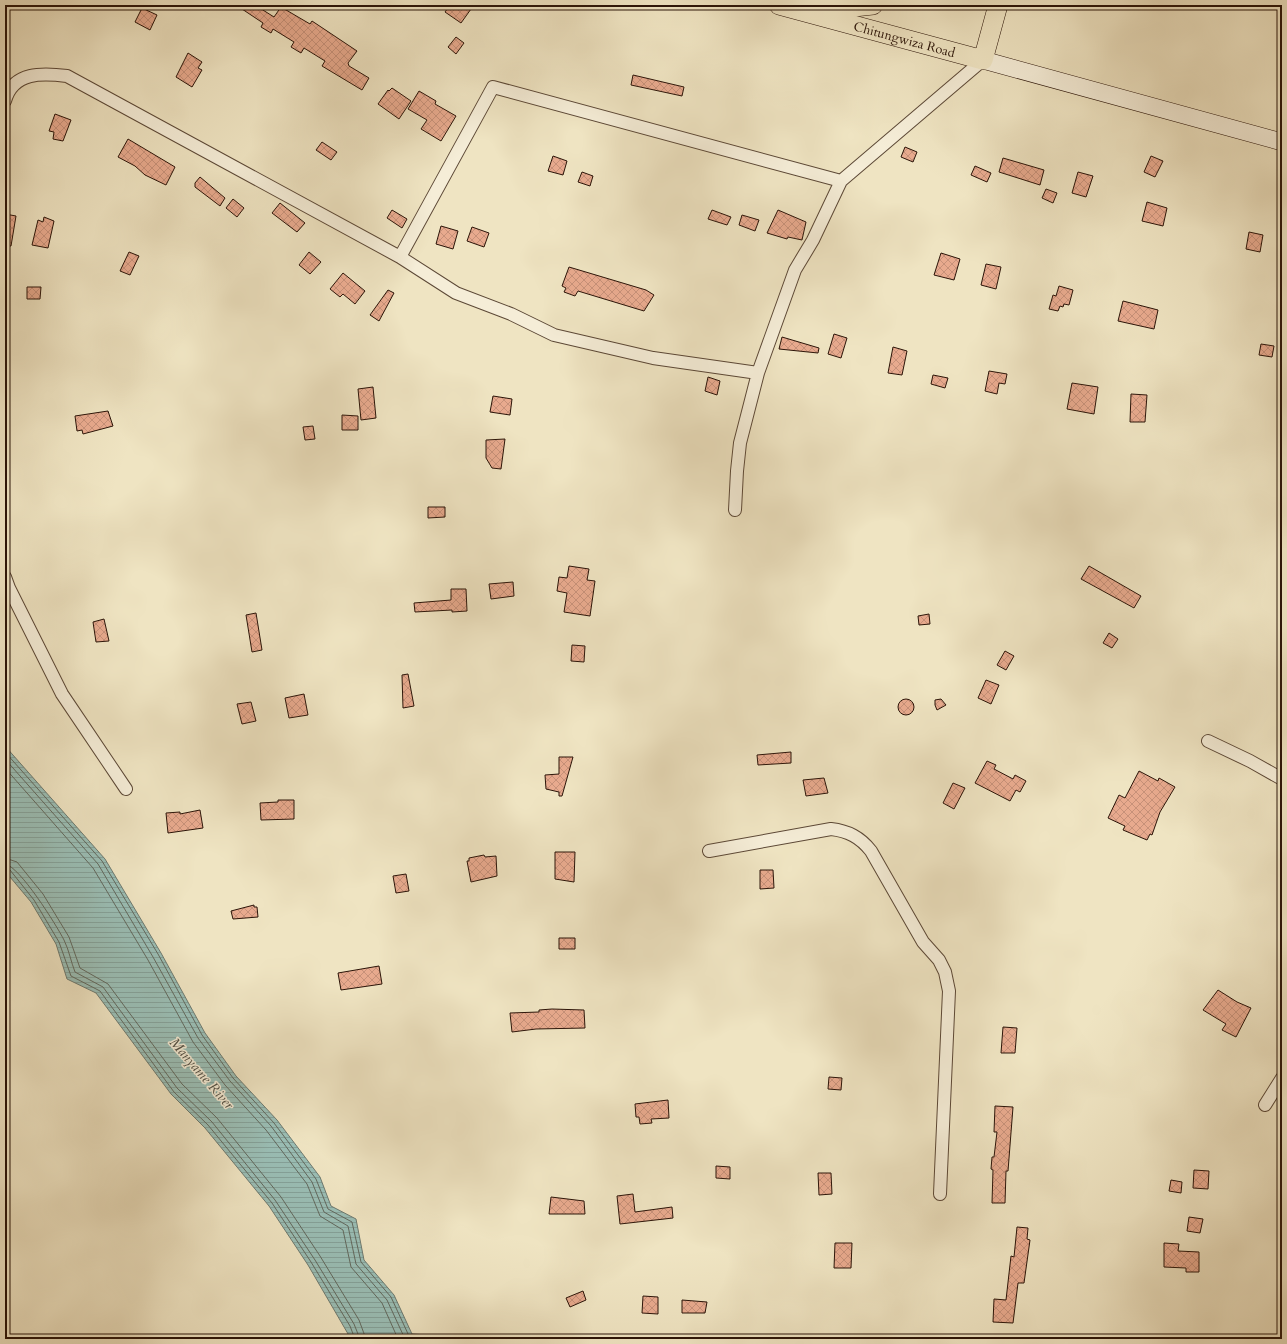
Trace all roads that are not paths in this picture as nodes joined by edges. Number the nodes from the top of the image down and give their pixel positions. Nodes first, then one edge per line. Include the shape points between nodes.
1 (779, 5) edge
2 (872, 5) edge
3 (998, 5) edge
4 (803, 12) junction
5 (983, 60) junction
6 (5, 101) edge
7 (1282, 142) edge
8 (841, 180) junction
9 (400, 257) junction
10 (758, 373) junction
11 (735, 510) dead end
12 (5, 577) edge
13 (1208, 741) dead end
14 (1282, 779) edge
15 (126, 789) dead end
16 (710, 851) dead end
17 (1282, 1078) edge
18 (1265, 1105) dead end
19 (940, 1194) dead end

1 - 4 main road, Chitungwiza Road
2 - 4 main road
3 - 5 main road
4 - 5 main road, Chitungwiza Road
5 - 7 main road
5 - 8 street
6 - 9 street via 13,86 20,79 32,74 67,76
8 - 9 street via 493,87
8 - 10 street via 813,240 795,270
9 - 10 street via 456,293 511,314 554,335 653,358
10 - 11 street via 740,443
12 - 15 street via 62,694
13 - 14 street
16 - 19 street via 831,828 858,837 870,851 923,942 939,960 950,990
17 - 18 street

